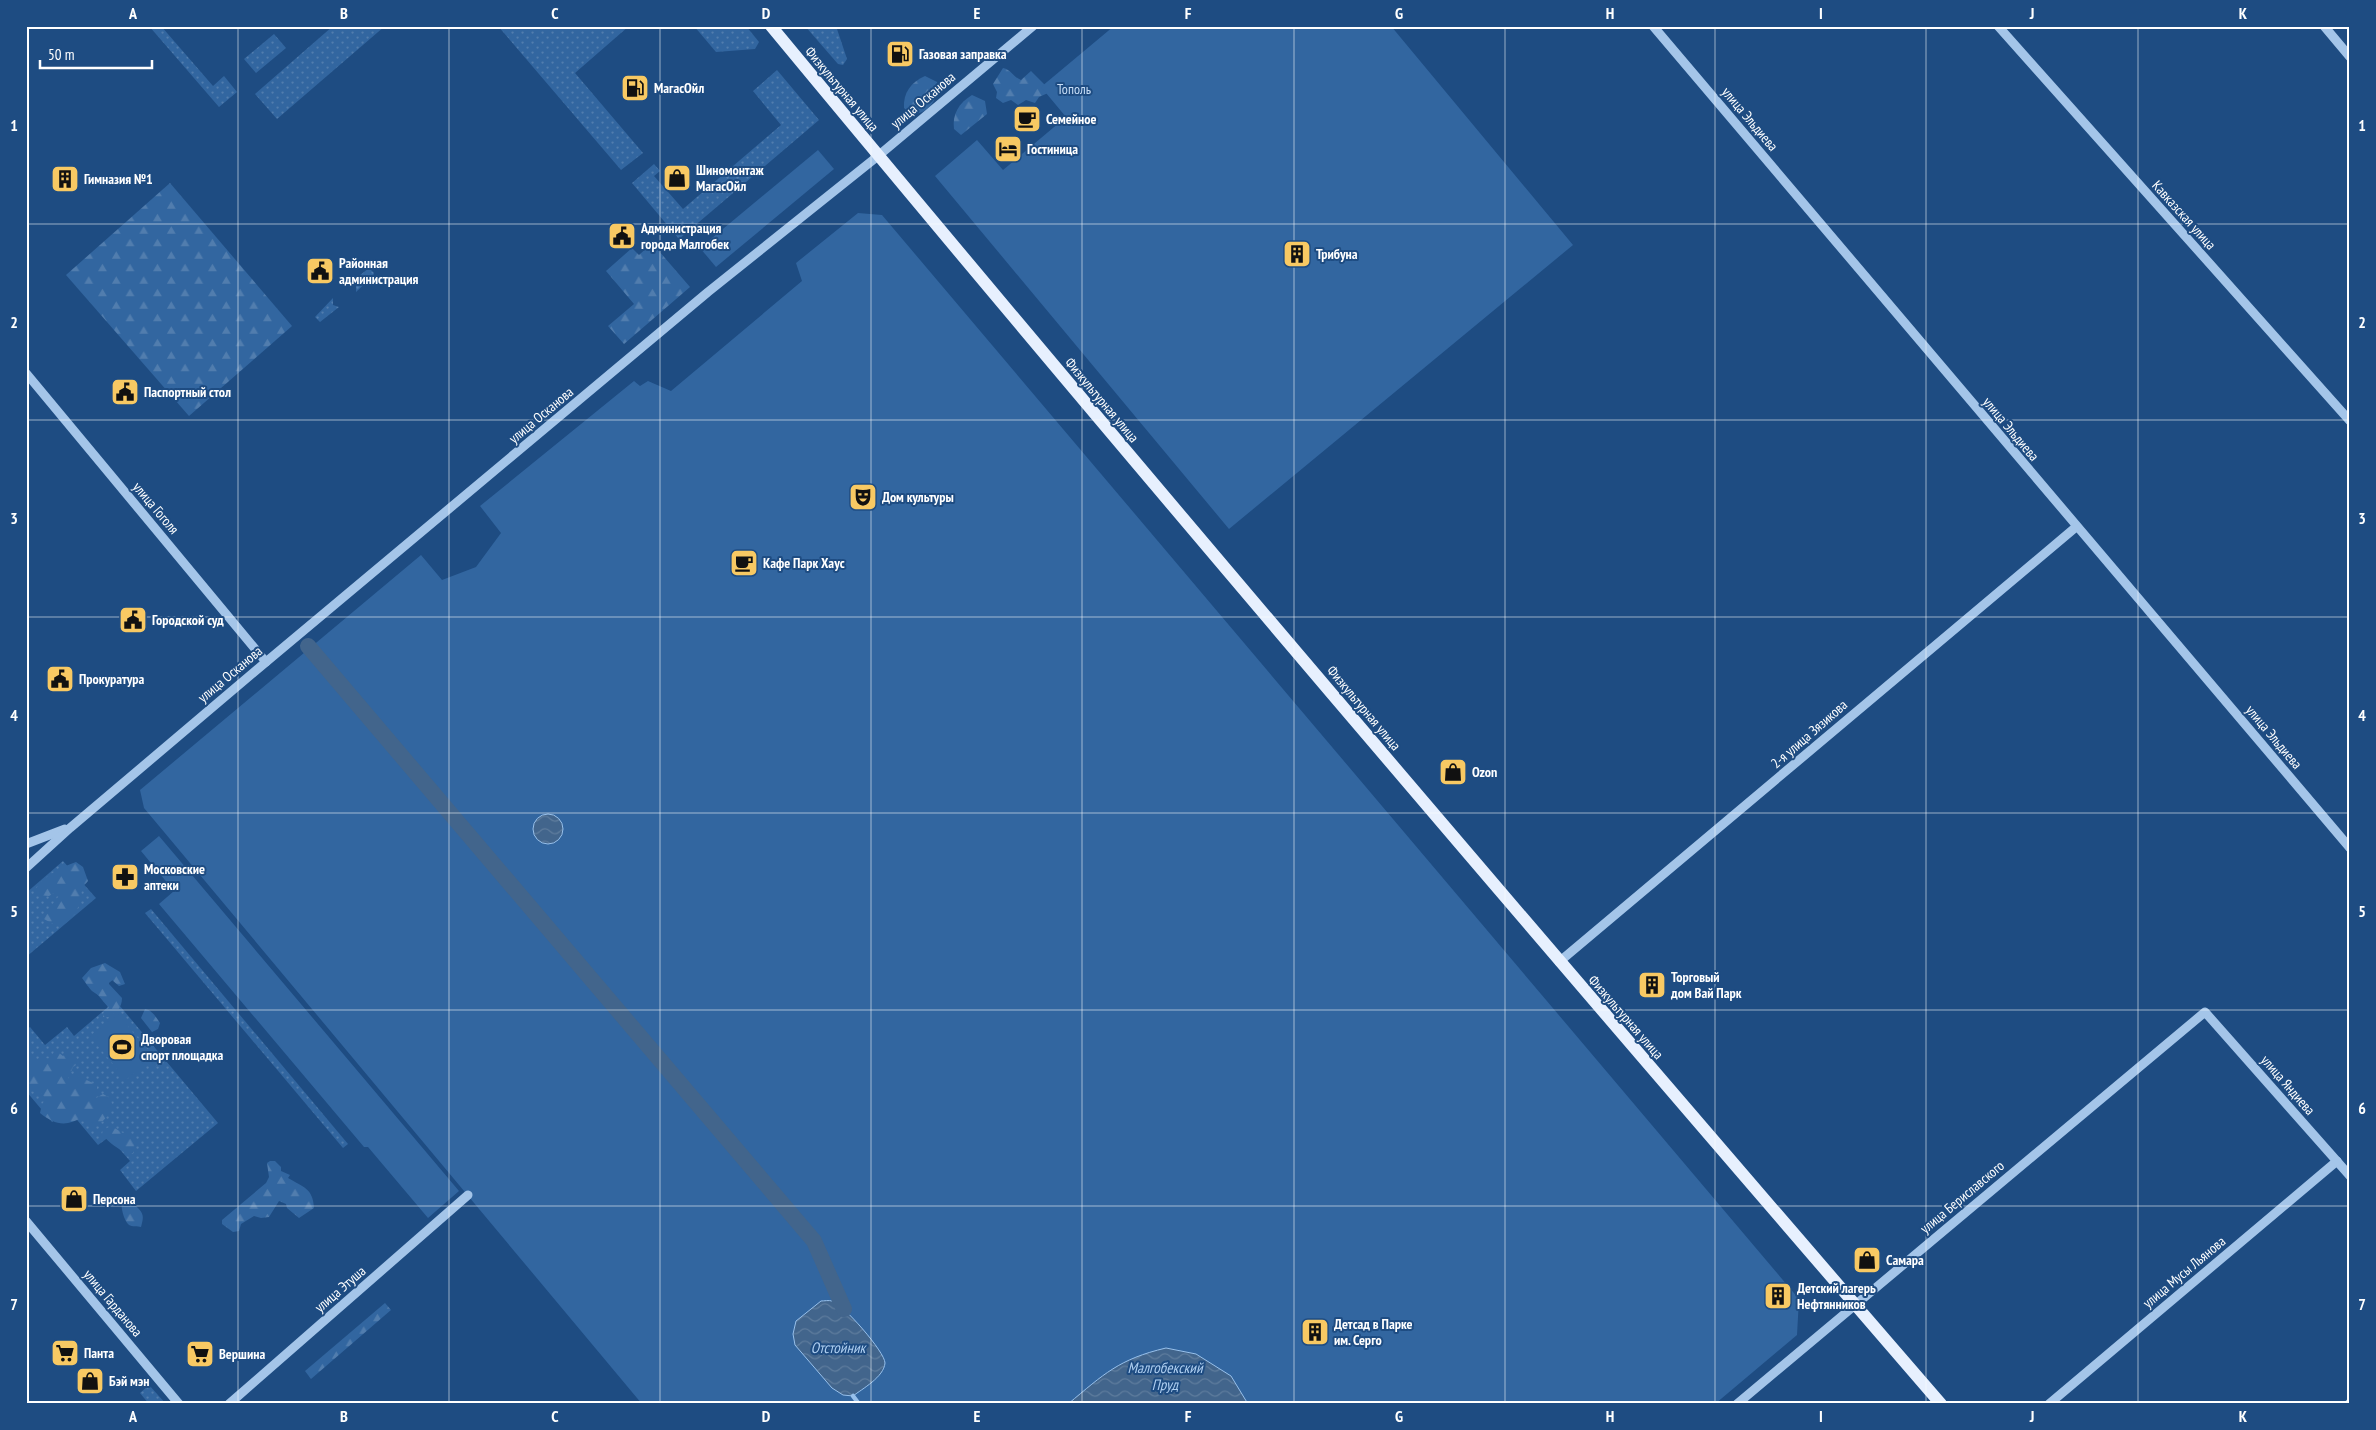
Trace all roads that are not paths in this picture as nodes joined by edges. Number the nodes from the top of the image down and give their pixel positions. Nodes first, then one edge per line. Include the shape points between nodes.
1 (771, 26) edge
2 (1033, 26) edge
3 (1652, 26) edge
4 (1998, 26) edge
5 (2324, 26) edge
6 (2350, 56) edge
7 (878, 156) junction
8 (26, 372) edge
9 (2350, 421) edge
10 (2076, 527) junction
11 (266, 662) junction
12 (70, 828) junction
13 (26, 844) edge
14 (2350, 848) edge
15 (26, 868) edge
16 (1559, 962) junction
17 (2205, 1012) joint
18 (2336, 1162) junction
19 (2350, 1176) edge
20 (468, 1196) dead end
21 (26, 1221) edge
22 (1855, 1304) junction
23 (180, 1404) edge
24 (229, 1404) edge
25 (1736, 1404) edge
26 (1941, 1404) edge
27 (2049, 1404) edge

1 - 7 main road, Физкультурная улица
2 - 7 street, улица Осканова
3 - 10 street, улица Эльдиева
4 - 9 street, Кавказская улица
5 - 6 street
7 - 11 street, улица Осканова via 708,292
7 - 16 main road, Физкультурная улица via 1216,560
8 - 11 street, улица Гоголя
10 - 14 street, улица Эльдиева
10 - 16 street, 2-я улица Зязикова
11 - 12 street, улица Осканова
12 - 13 street, улица Осканова
12 - 15 street, улица Осканова
16 - 22 main road, Физкультурная улица
17 - 18 street, улица Яндиева
17 - 22 street, улица Бериславского
18 - 19 street, улица Яндиева
18 - 27 street, улица Мусы Льянова
20 - 24 street, улица Этуша
21 - 23 street, улица Гарданова
22 - 25 street, улица Бериславского
22 - 26 main road, Физкультурная улица

